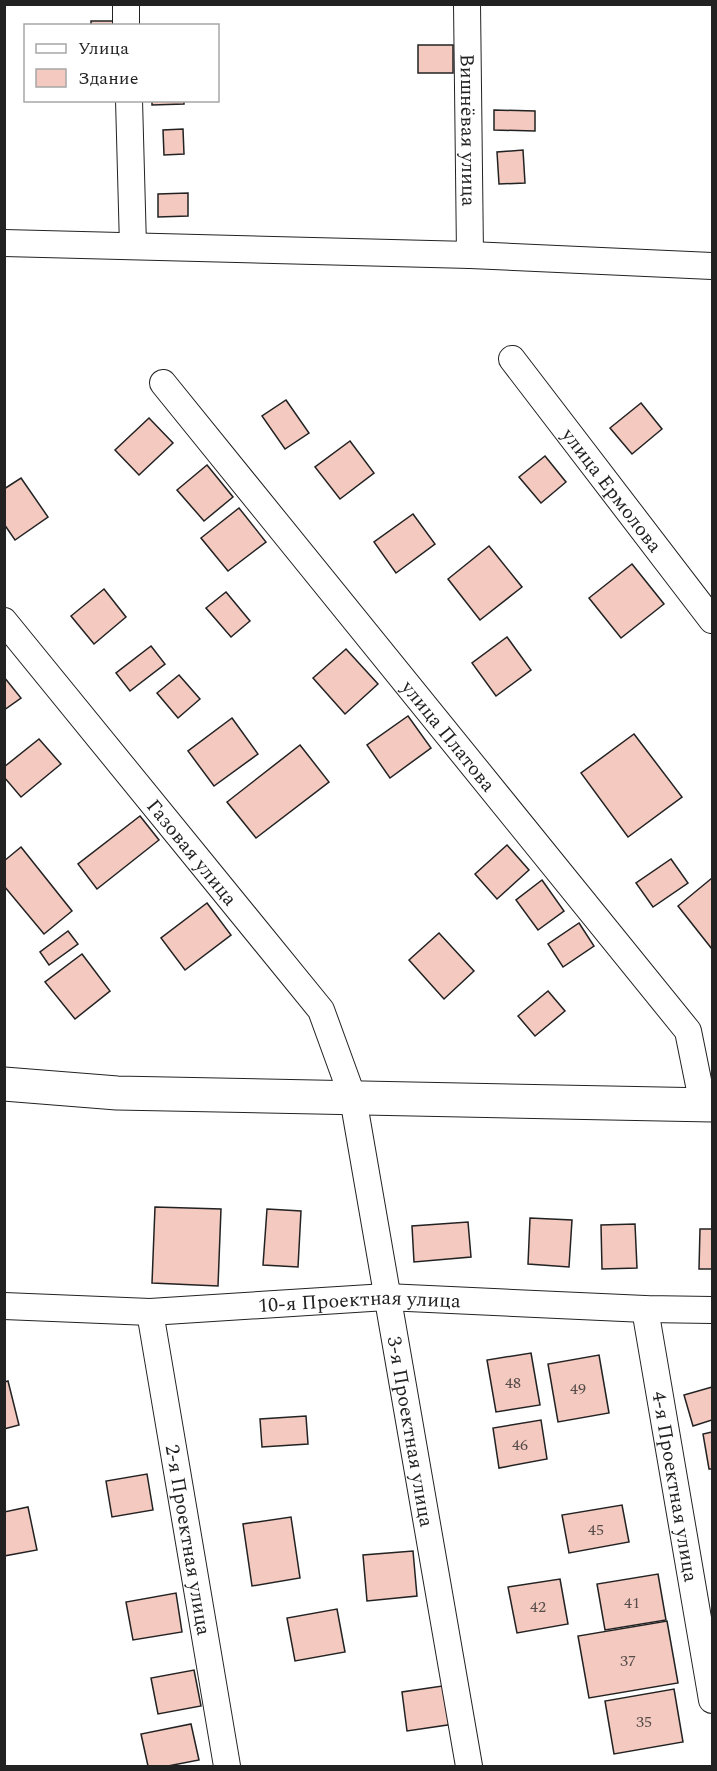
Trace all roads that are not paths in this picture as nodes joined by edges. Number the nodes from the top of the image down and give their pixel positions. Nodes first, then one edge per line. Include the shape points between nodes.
1 (126, 4) edge
2 (467, 4) edge
3 (126, 24) edge
4 (129, 102) edge
5 (4, 243) edge
6 (133, 246) junction
7 (470, 255) junction
8 (712, 266) edge
9 (512, 359) dead end
10 (163, 383) dead end
11 (712, 620) edge
12 (4, 621) edge
13 (4, 1084) edge
14 (353, 1098) junction
15 (708, 1105) edge
16 (386, 1297) junction
17 (4, 1306) edge
18 (645, 1309) junction
19 (712, 1310) edge
20 (150, 1312) junction
21 (712, 1700) edge
22 (227, 1767) edge
23 (469, 1767) edge

1 - 3 street
2 - 7 street, Вишнёвая улица
4 - 6 street
5 - 6 street
6 - 7 street
7 - 8 street
9 - 11 street, улица Ермолова
10 - 15 street, улица Платова via 688,1031
12 - 14 street, Газовая улица via 321,1010
13 - 14 main road via 117,1093
14 - 15 main road
14 - 16 street, 3-я Проектная улица
16 - 18 street, 10-я Проектная улица
16 - 20 street, 10-я Проектная улица
16 - 23 street, 3-я Проектная улица
17 - 20 street, 10-я Проектная улица
18 - 19 street, 10-я Проектная улица
18 - 21 street, 4-я Проектная улица
20 - 22 street, 2-я Проектная улица

